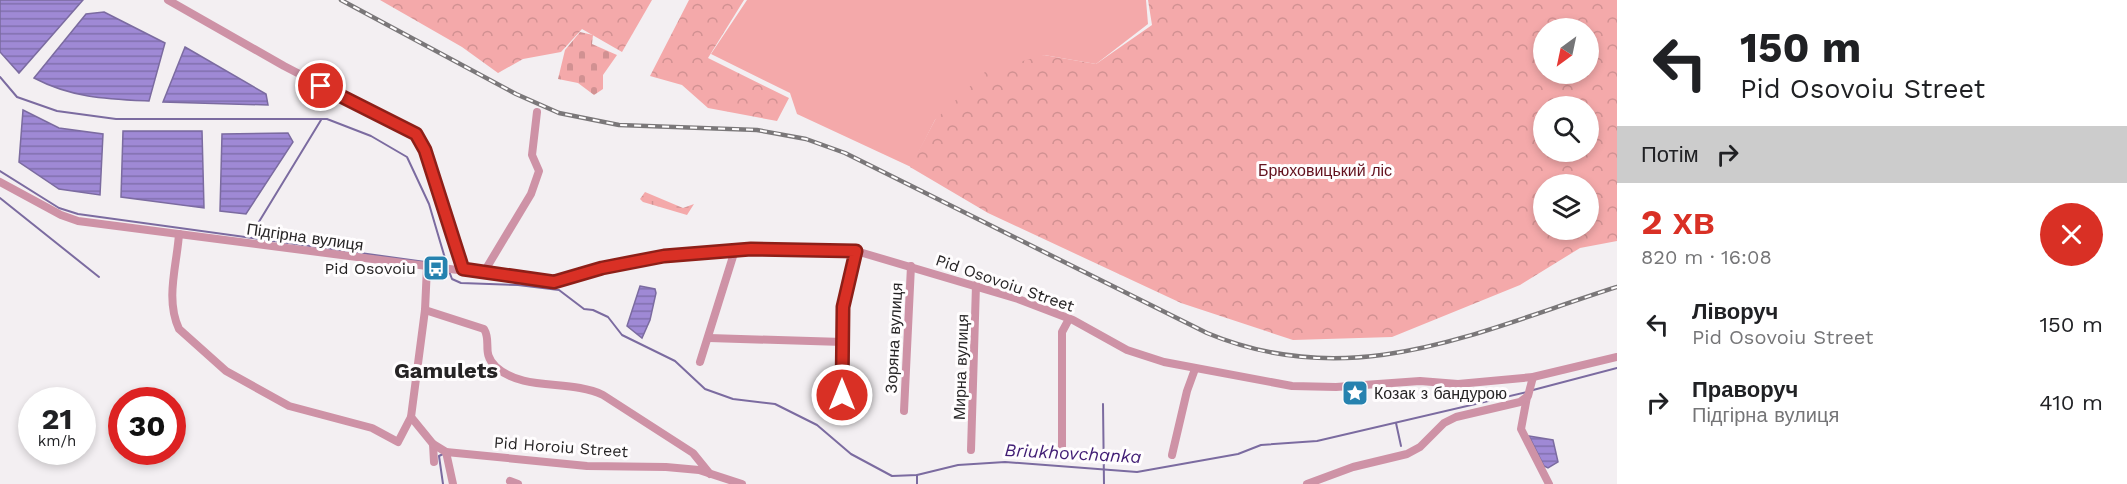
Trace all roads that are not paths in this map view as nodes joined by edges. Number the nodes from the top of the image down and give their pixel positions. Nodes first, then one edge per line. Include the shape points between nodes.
1 (168, 0) edge
2 (537, 112) dead end
3 (0, 182) edge
4 (179, 234) junction
5 (735, 250) junction
6 (856, 251) junction
7 (911, 266) junction
8 (427, 267) junction
9 (444, 268) joint
10 (459, 269) junction
11 (484, 272) junction
12 (976, 285) junction
13 (425, 310) junction
14 (1069, 319) junction
15 (709, 338) junction
16 (843, 342) junction
17 (1617, 357) edge
18 (700, 362) dead end
19 (1195, 369) junction
20 (1533, 377) junction
21 (842, 395) dead end
22 (1527, 397) junction
23 (904, 411) dead end
24 (411, 417) junction
25 (433, 444) junction
26 (971, 450) dead end
27 (446, 452) junction
28 (1062, 453) dead end
29 (1172, 455) dead end
30 (434, 462) dead end
31 (710, 474) junction
32 (453, 484) edge
33 (742, 484) edge
34 (1307, 484) edge
35 (1549, 484) edge

1 - 10 street via 416,134 425,150
2 - 11 street via 532,155 538,171 531,194
3 - 4 street, Підгірна вулиця via 78,221
4 - 8 street, Підгірна вулиця
4 - 24 street via 172,290 175,321 226,370 288,406 372,428 398,442
5 - 6 street, Pid Osovoiu Street
5 - 11 street, Pid Osovoiu Street via 652,257 554,282
5 - 15 street
6 - 7 street, Pid Osovoiu Street
6 - 16 street via 843,307
7 - 12 street, Pid Osovoiu Street
7 - 23 street, Зоряна вулиця
8 - 9 street, Підгірна вулиця
8 - 13 street
9 - 10 street, Pid Osovoiu Street
10 - 11 street, Pid Osovoiu Street
12 - 14 street, Pid Osovoiu Street
12 - 26 street, Мирна вулиця
13 - 24 street
13 - 31 street via 484,329 487,354 496,366 514,376 591,389 603,395 693,453
14 - 19 street, Pid Osovoiu Street via 1127,350
14 - 28 street via 1062,332
15 - 16 street
15 - 18 street
16 - 21 street
17 - 20 street, Pid Osovoiu Street
19 - 20 street, Pid Osovoiu Street via 1292,386 1420,381 1458,384
19 - 29 street
20 - 22 street
22 - 34 street via 1456,417 1407,454 1353,467
22 - 35 street via 1521,429
24 - 25 street
25 - 27 street
25 - 30 street
27 - 31 street, Pid Horoiu Street via 587,466 666,466
27 - 32 street
31 - 33 street, Pid Horoiu Street

